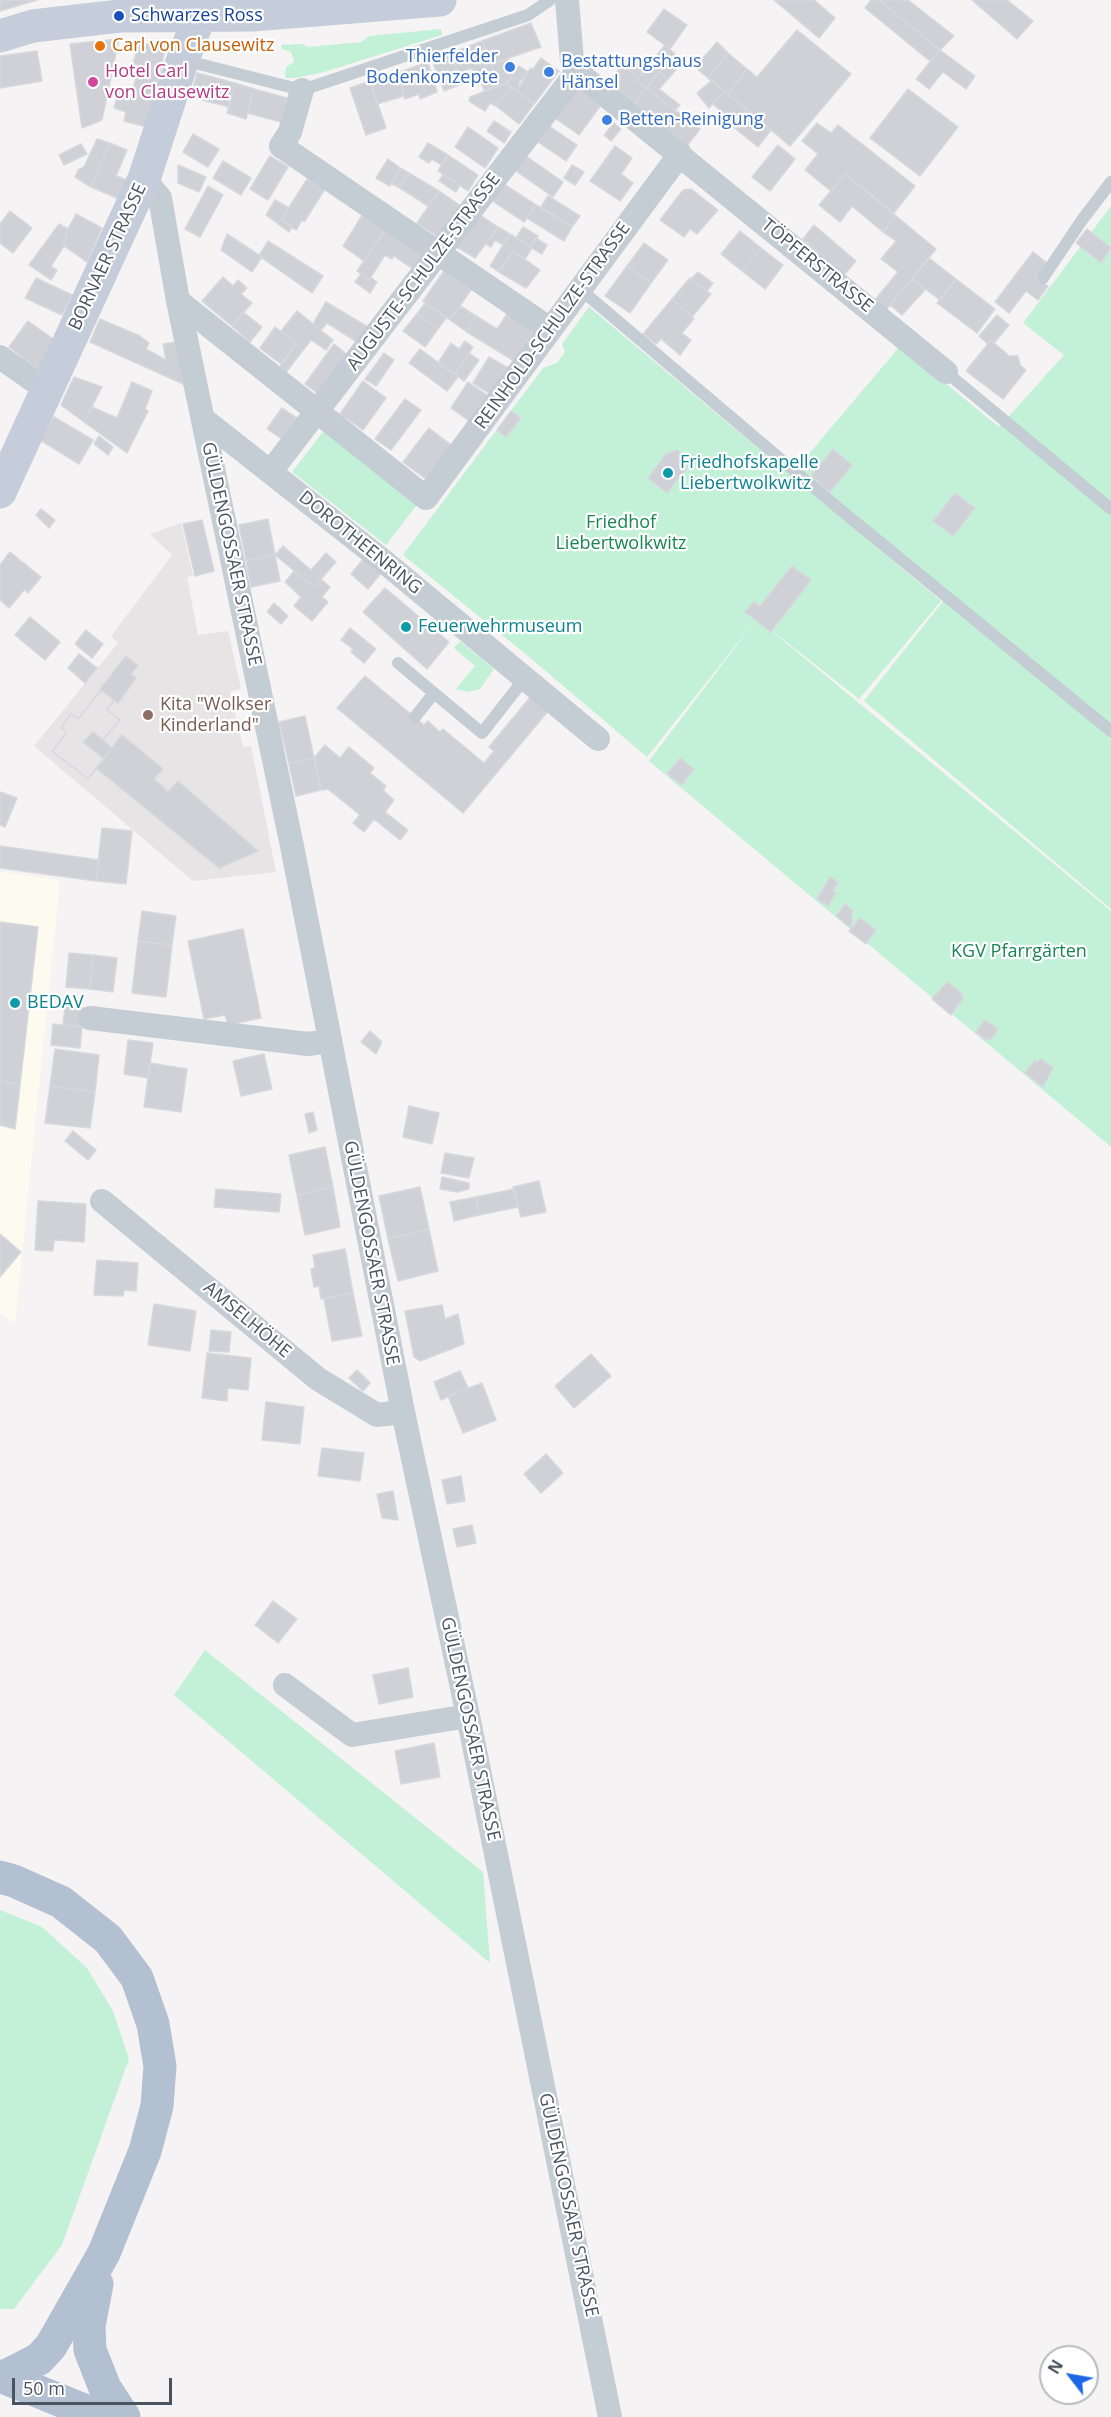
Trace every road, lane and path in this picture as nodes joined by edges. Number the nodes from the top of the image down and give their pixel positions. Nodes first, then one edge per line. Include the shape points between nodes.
1 (440, 0) edge
2 (550, 0) edge
3 (567, 0) edge
4 (386, 3) edge
5 (203, 7) edge
6 (0, 36) edge
7 (199, 64) dead end
8 (577, 72) junction
9 (302, 90) junction
10 (680, 154) junction
11 (144, 179) junction
12 (1111, 182) edge
13 (439, 253) junction
14 (1043, 278) dead end
15 (580, 289) junction
16 (178, 301) junction
17 (550, 329) junction
18 (0, 357) edge
19 (946, 372) joint
20 (47, 390) junction
21 (317, 413) junction
22 (202, 419) junction
23 (271, 471) junction
24 (0, 492) edge
25 (1111, 509) edge
26 (398, 663) dead end
27 (525, 678) junction
28 (434, 693) junction
29 (415, 717) dead end
30 (1111, 731) edge
31 (598, 739) dead end
32 (90, 1018) dead end
33 (329, 1041) junction
34 (102, 1201) dead end
35 (403, 1412) junction
36 (285, 1685) dead end
37 (468, 1716) junction
38 (0, 1877) edge
39 (104, 2253) junction
40 (2, 2377) edge
41 (105, 2417) edge
42 (610, 2417) edge

1 - 4 main road
2 - 9 lane via 528,15
3 - 8 street via 572,61
4 - 5 main road via 252,15
5 - 6 main road via 33,26
5 - 11 main road, BORNAER STRASSE
7 - 9 lane
8 - 10 street, TÖPFERSTRASSE
8 - 13 street, AUGUSTE-SCHULZE-STRASSE
9 - 13 street via 290,132 281,146
10 - 15 street, REINHOLD-SCHULZE-STRASSE
10 - 19 street, TÖPFERSTRASSE
11 - 16 street, GÜLDENGOSSAER STRASSE via 160,198
11 - 20 main road, BORNAER STRASSE
12 - 14 lane
13 - 17 street
13 - 21 street, AUGUSTE-SCHULZE-STRASSE
15 - 17 street, REINHOLD-SCHULZE-STRASSE
15 - 30 lane via 837,507
16 - 21 street
16 - 22 street, GÜLDENGOSSAER STRASSE
17 - 21 street, REINHOLD-SCHULZE-STRASSE via 426,498
18 - 20 street
19 - 25 lane, TÖPFERSTRASSE
20 - 24 main road, BORNAER STRASSE
21 - 23 street, AUGUSTE-SCHULZE-STRASSE
22 - 23 street, DOROTHEENRING
22 - 33 street, GÜLDENGOSSAER STRASSE
23 - 27 street, DOROTHEENRING
26 - 28 lane
27 - 28 lane via 482,733
27 - 31 street, DOROTHEENRING
28 - 29 lane
32 - 33 street via 308,1044
33 - 35 street, GÜLDENGOSSAER STRASSE
34 - 35 street, AMSELHÖHE via 318,1379 377,1415
35 - 37 street, GÜLDENGOSSAER STRASSE
36 - 37 street via 352,1735
37 - 42 street, GÜLDENGOSSAER STRASSE
38 - 39 main road via 61,1902 108,1939 137,1978 153,2024 160,2066 157,2106 145,2151
39 - 40 main road via 51,2346 39,2359
39 - 41 main road via 89,2326 90,2350 105,2388
40 - 41 main road

